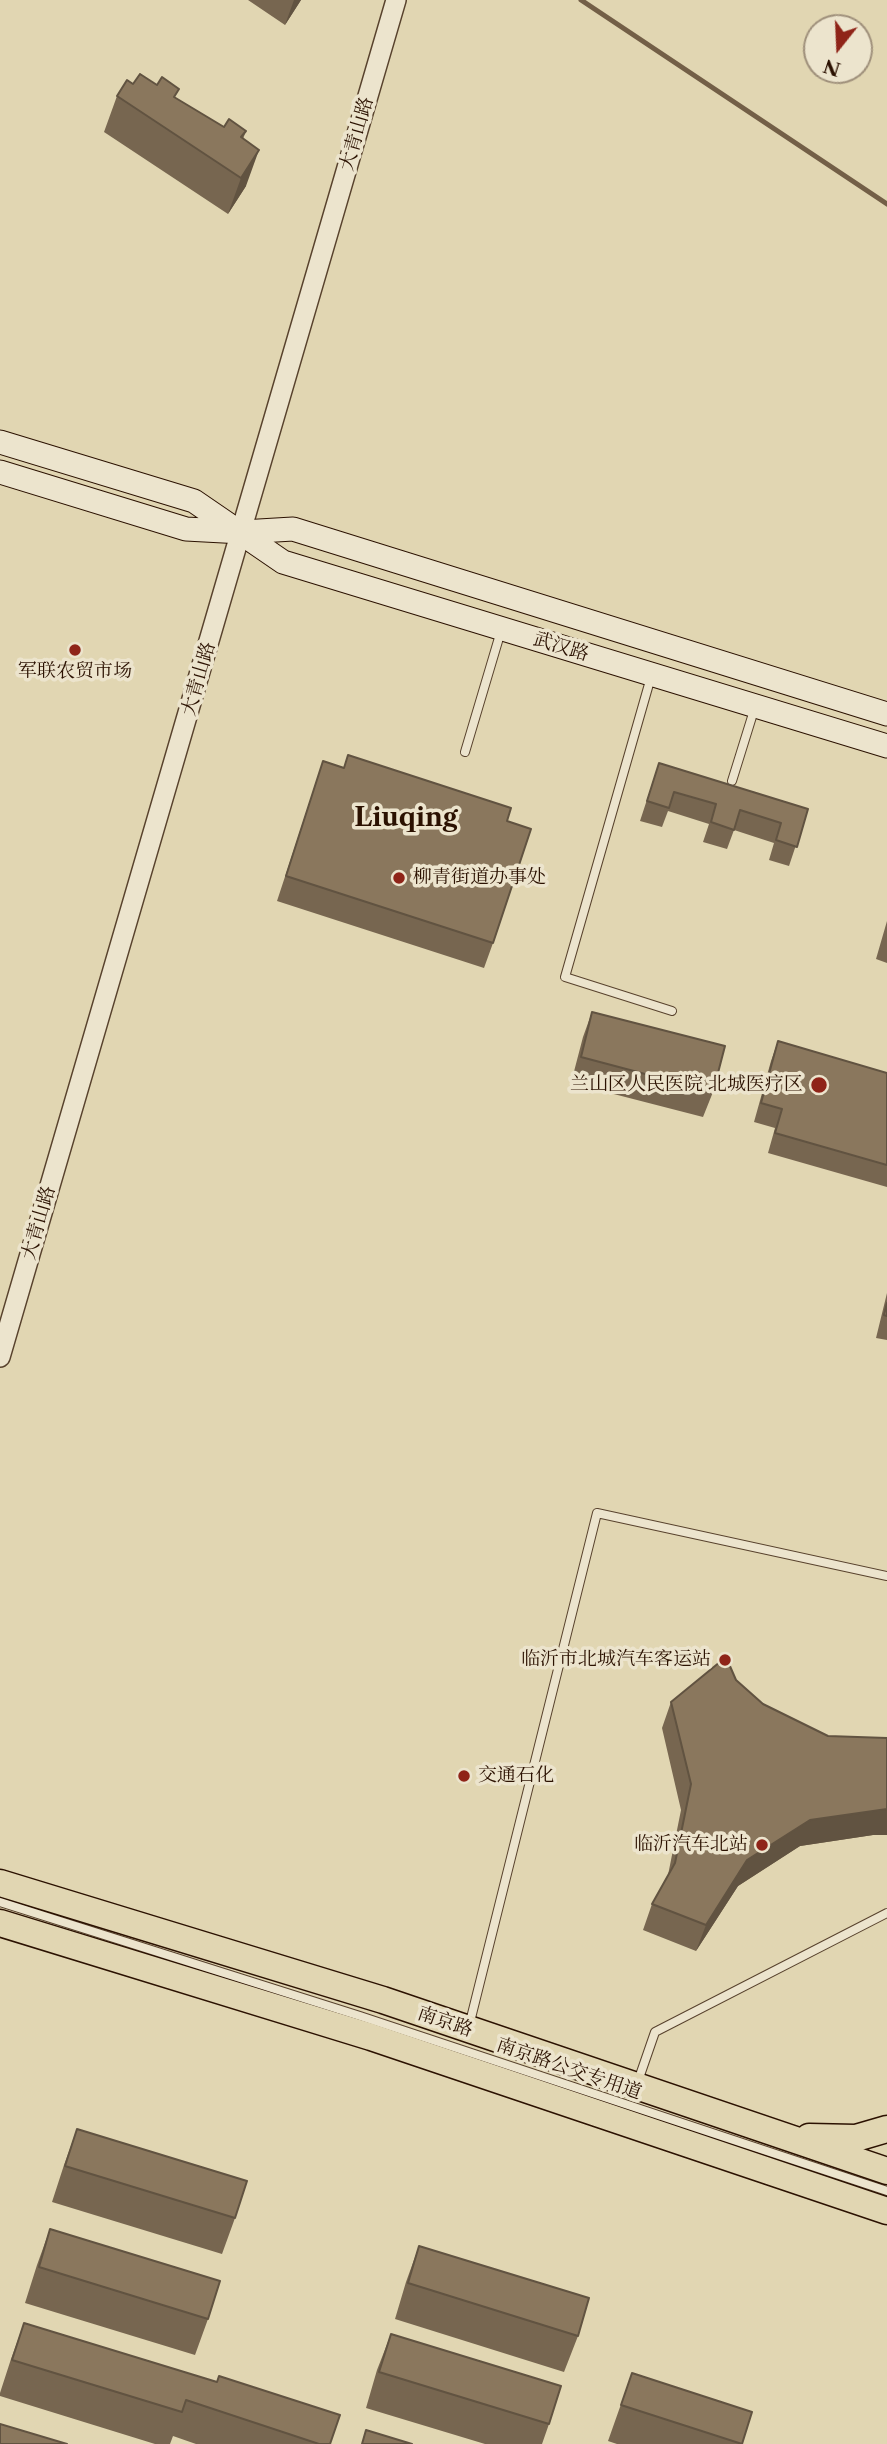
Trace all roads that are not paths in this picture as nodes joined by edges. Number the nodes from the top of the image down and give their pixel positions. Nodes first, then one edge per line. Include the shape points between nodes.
1 (396, 0) edge
2 (0, 442) edge
3 (0, 472) edge
4 (242, 532) junction
5 (502, 629) junction
6 (652, 674) junction
7 (755, 706) junction
8 (887, 714) edge
9 (887, 746) edge
10 (465, 752) dead end
11 (732, 781) dead end
12 (672, 1011) dead end
13 (0, 1357) edge
14 (887, 1576) edge
15 (0, 1883) edge
16 (0, 1902) edge
17 (887, 1913) edge
18 (0, 1923) edge
19 (468, 2030) junction
20 (636, 2086) junction
21 (887, 2130) edge
22 (784, 2137) junction
23 (887, 2171) edge
24 (887, 2191) edge
25 (887, 2211) edge

1 - 4 street, 大青山路
2 - 4 main road, 武汉路 via 194,501
3 - 4 main road, 武汉路 via 186,529
4 - 5 main road, 武汉路 via 283,562
4 - 8 main road, 武汉路 via 293,529
4 - 13 street, 大青山路
5 - 6 main road, 武汉路
5 - 10 lane
6 - 7 main road, 武汉路
6 - 12 lane via 565,977
7 - 9 main road, 武汉路
7 - 11 lane
14 - 19 lane via 597,1513
15 - 19 highway, 南京路
16 - 24 lane, 南京路公交专用道
17 - 20 lane via 655,2032
18 - 25 highway, 南京路 via 371,2037
19 - 20 highway, 南京路
20 - 22 highway, 南京路
21 - 22 highway via 856,2138
22 - 23 highway, 南京路

